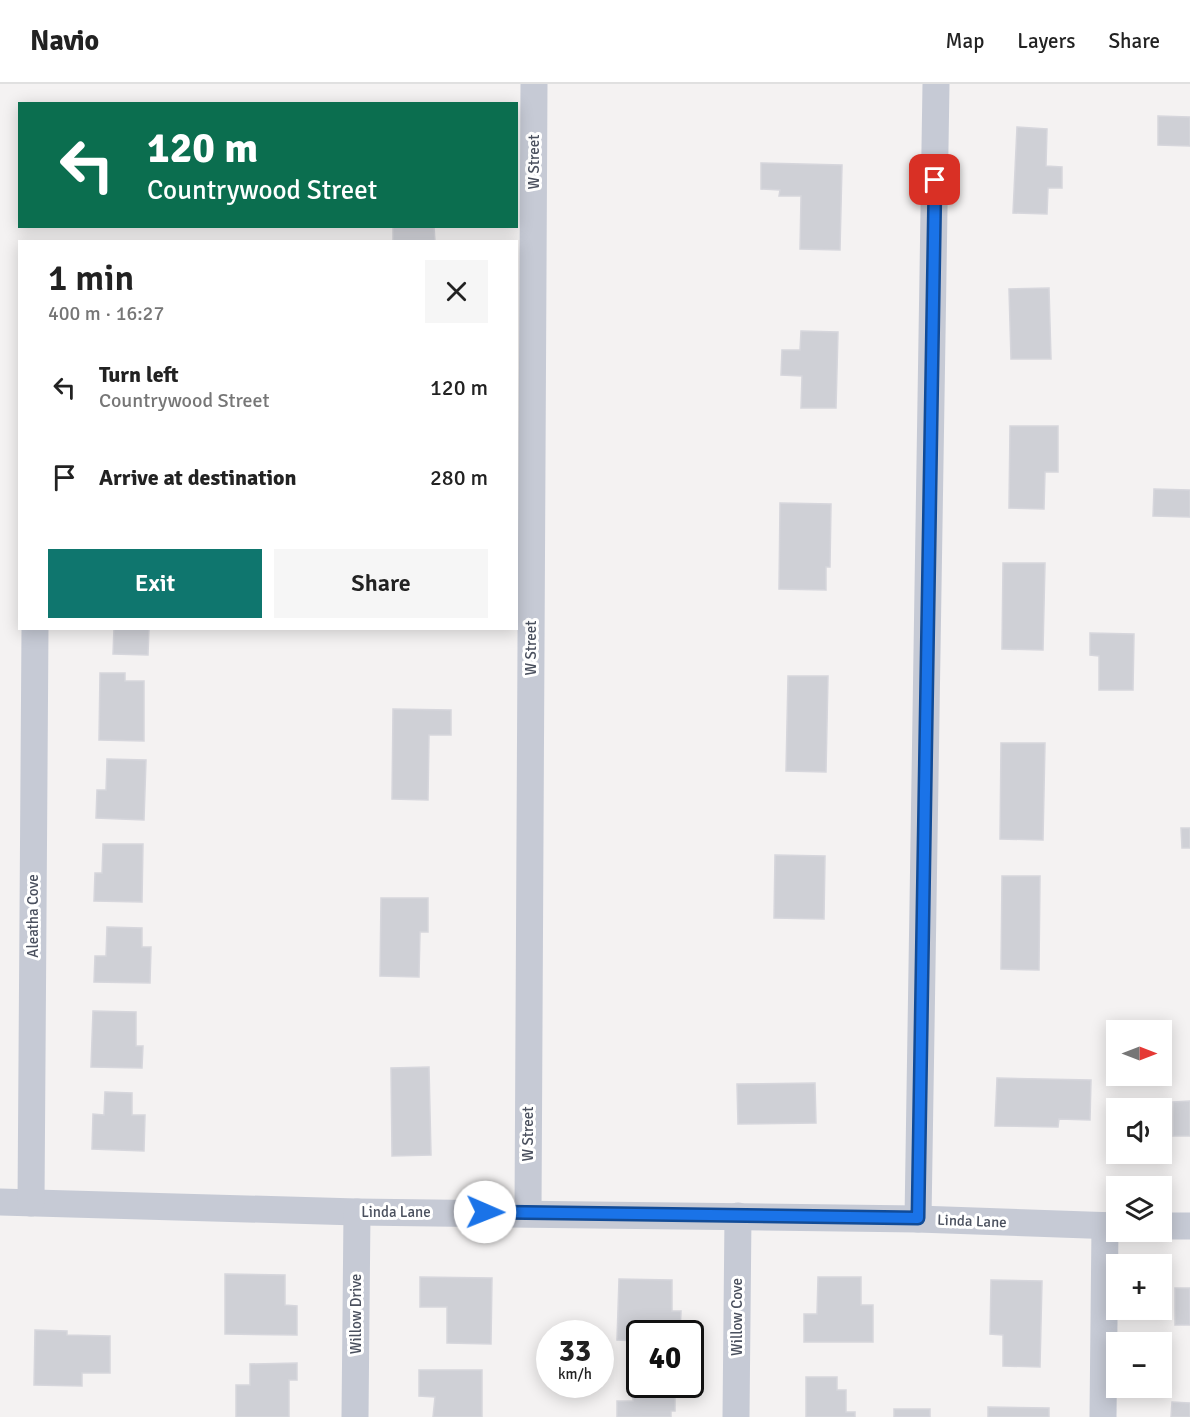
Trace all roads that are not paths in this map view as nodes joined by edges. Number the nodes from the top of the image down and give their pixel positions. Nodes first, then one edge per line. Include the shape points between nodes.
1 (534, 84) edge
2 (936, 84) edge
3 (35, 630) edge
4 (0, 1202) edge
5 (31, 1203) junction
6 (357, 1212) junction
7 (528, 1213) junction
8 (738, 1216) junction
9 (918, 1218) junction
10 (1106, 1226) edge
11 (1172, 1226) edge
12 (1190, 1226) edge
13 (1109, 1242) edge
14 (356, 1417) edge
15 (736, 1417) edge
16 (1103, 1417) edge

1 - 7 street, W Street
2 - 9 street
3 - 5 street, Aleatha Cove
4 - 5 street, Linda Lane
5 - 6 street, Linda Lane
6 - 7 street, Linda Lane
6 - 14 street, Willow Drive
7 - 8 street, Linda Lane
8 - 9 street, Linda Lane
8 - 15 street, Willow Cove
9 - 10 street, Linda Lane
11 - 12 street
13 - 16 street

